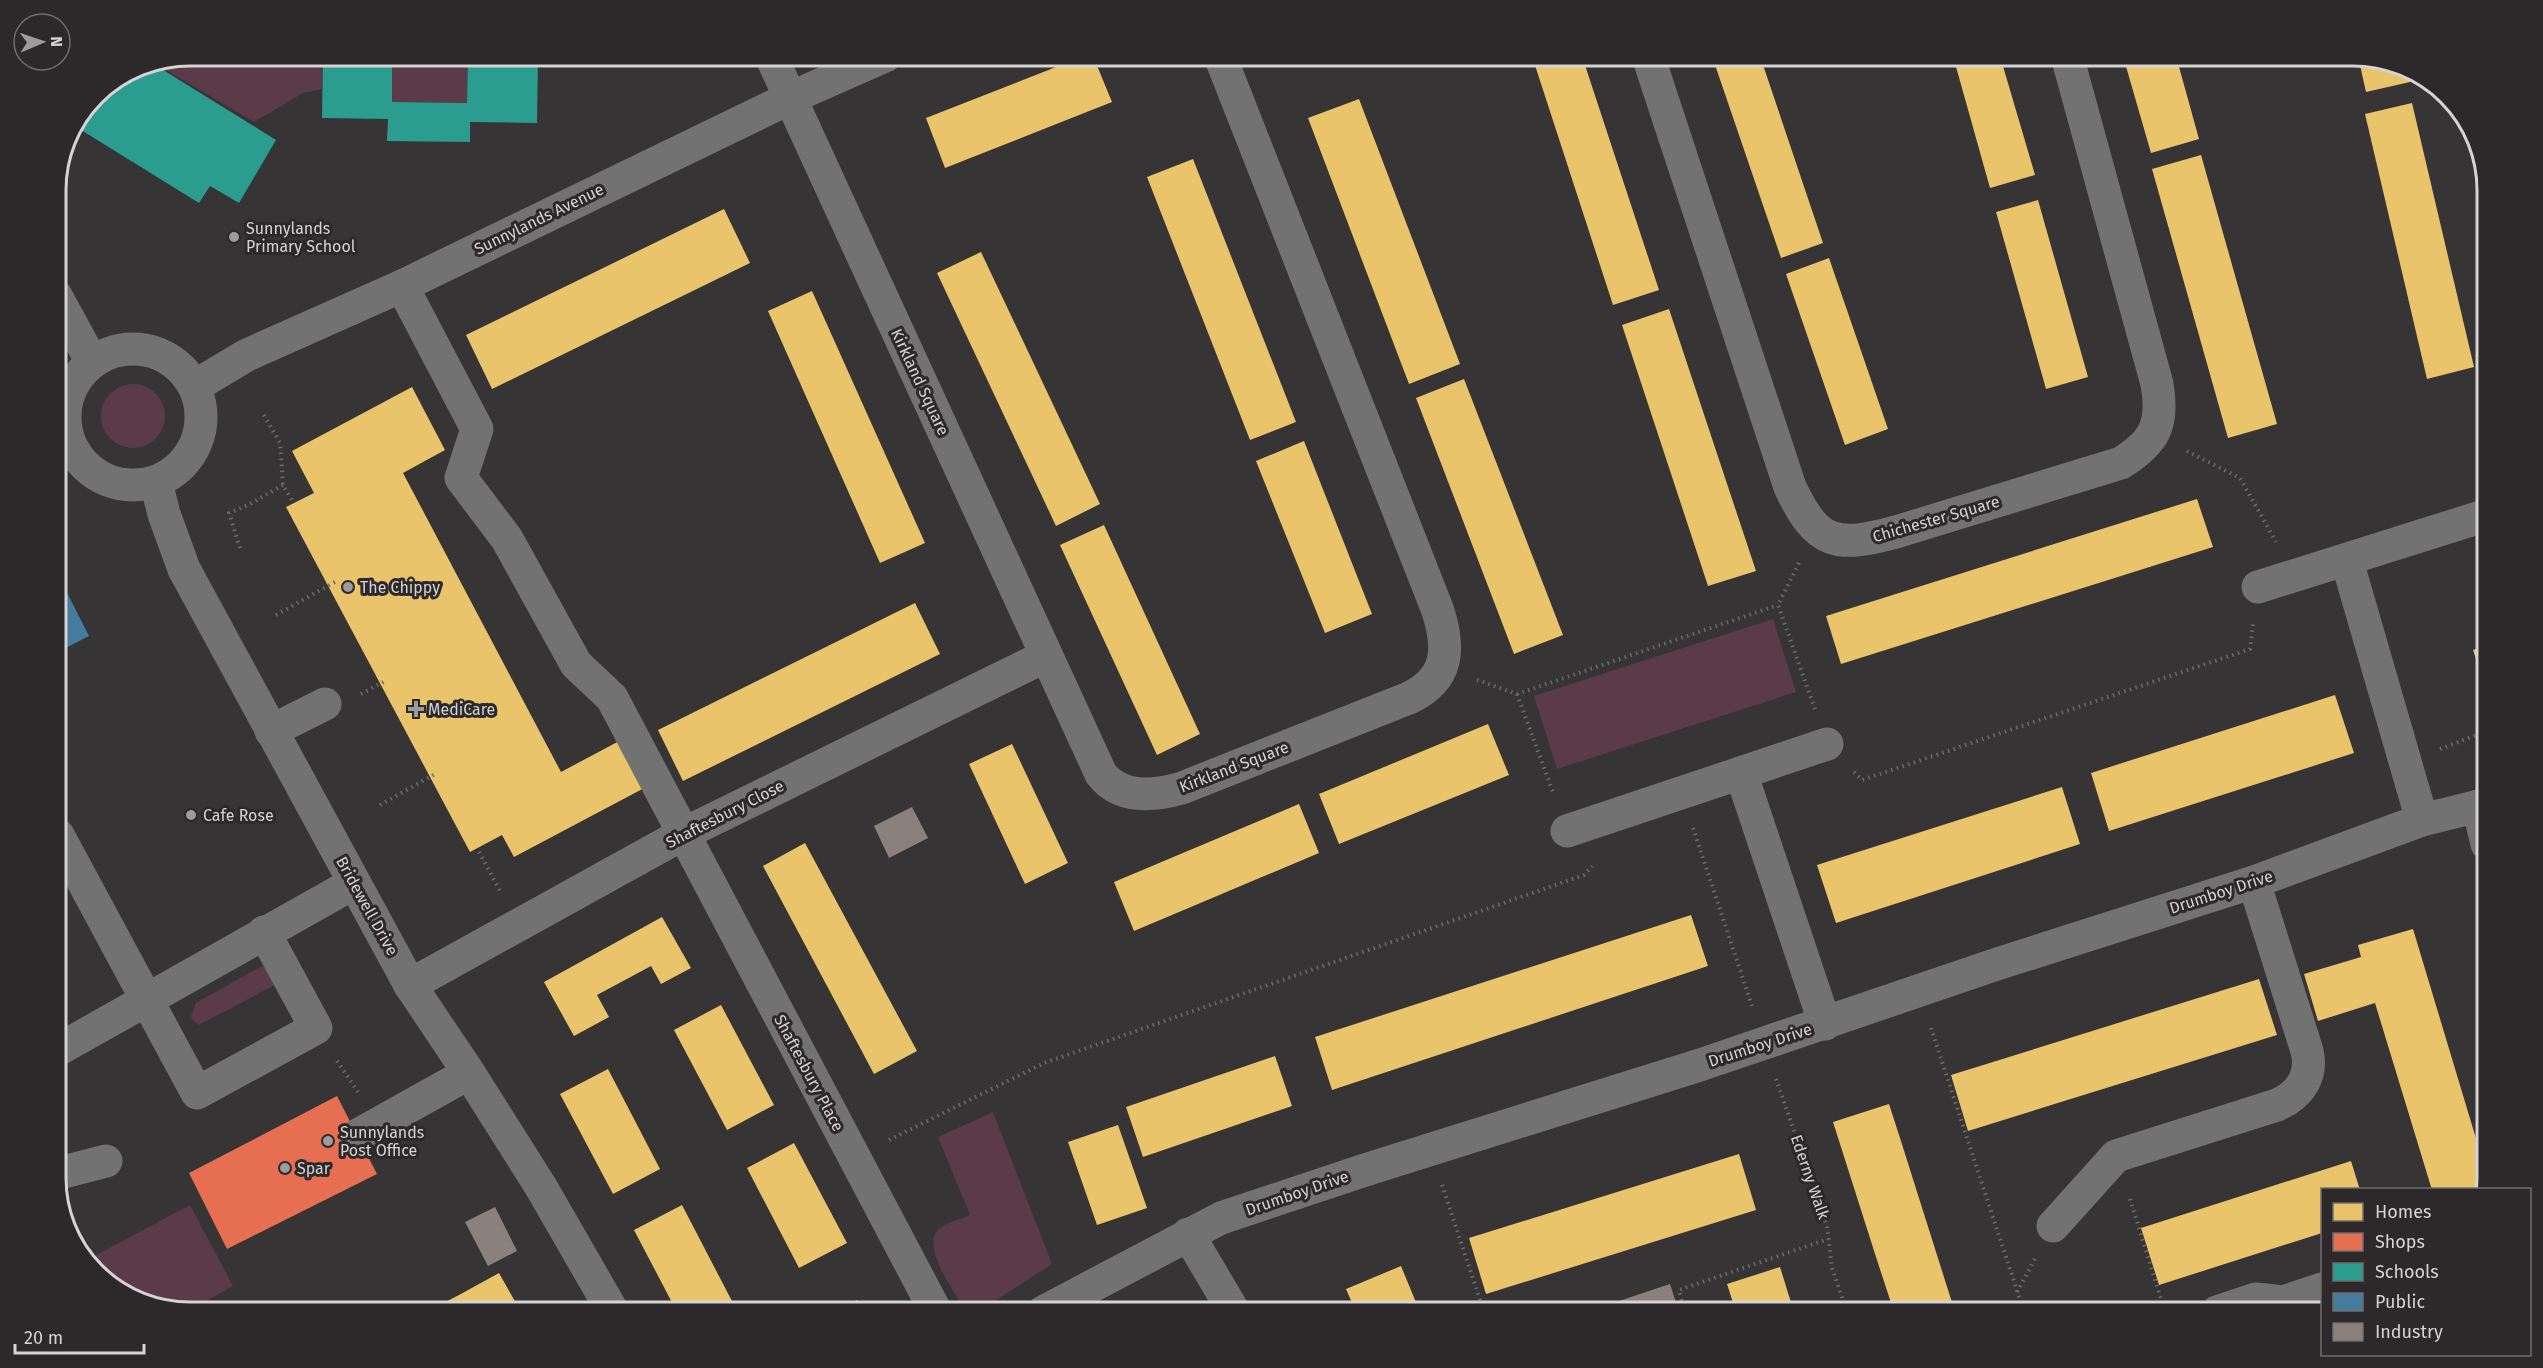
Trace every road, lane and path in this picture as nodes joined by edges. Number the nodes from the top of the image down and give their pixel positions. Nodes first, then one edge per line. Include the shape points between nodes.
1 (776, 66) edge
2 (862, 66) edge
3 (1224, 66) edge
4 (1651, 66) edge
5 (2070, 66) edge
6 (790, 98) junction
7 (402, 286) junction
8 (66, 314) edge
9 (92, 362) junction
10 (195, 386) junction
11 (66, 415) edge
12 (264, 415) dead end
13 (2154, 434) junction
14 (66, 454) edge
15 (156, 482) junction
16 (283, 485) junction
17 (293, 502) dead end
18 (2477, 518) edge
19 (1816, 530) junction
20 (240, 548) dead end
21 (2347, 561) junction
22 (2296, 577) junction
23 (335, 582) dead end
24 (2258, 587) joint
25 (1778, 605) junction
26 (276, 615) dead end
27 (1046, 656) junction
28 (1442, 667) junction
29 (1517, 694) junction
30 (324, 704) dead end
31 (271, 731) junction
32 (2477, 735) edge
33 (1827, 744) junction
34 (2406, 761) junction
35 (437, 773) dead end
36 (1741, 773) junction
37 (1681, 793) junction
38 (380, 805) dead end
39 (2477, 806) edge
40 (2422, 820) junction
41 (1567, 831) joint
42 (682, 834) junction
43 (66, 850) edge
44 (1599, 858) dead end
45 (2254, 882) junction
46 (354, 883) junction
47 (264, 932) junction
48 (410, 985) junction
49 (1918, 991) junction
50 (146, 999) junction
51 (1825, 1024) junction
52 (316, 1028) junction
53 (1764, 1044) junction
54 (66, 1045) edge
55 (469, 1073) junction
56 (368, 1129) joint
57 (1431, 1149) junction
58 (2116, 1156) junction
59 (854, 1157) junction
60 (106, 1161) dead end
61 (66, 1171) edge
62 (2053, 1226) dead end
63 (1188, 1234) junction
64 (1828, 1239) junction
65 (2321, 1289) edge
66 (607, 1302) edge
67 (931, 1302) edge
68 (1062, 1302) edge
69 (1228, 1302) edge
70 (1481, 1302) edge
71 (1682, 1302) edge
72 (1844, 1302) edge
73 (2021, 1302) edge
74 (2162, 1302) edge
75 (2247, 1302) edge
76 (2283, 1302) edge
77 (2283, 1302) edge

1 - 6 street, Kirkland Square
2 - 6 street, Sunnylands Avenue
3 - 28 street via 1438,611 1444,643
4 - 19 street via 1790,487
5 - 13 street via 2157,384 2159,414
6 - 7 street, Sunnylands Avenue
6 - 27 street, Kirkland Square
7 - 10 street, Sunnylands Avenue via 247,355
7 - 42 street, Shaftesbury Place via 477,429 461,478 507,539 576,664 612,698
8 - 9 street
9 - 10 street via 109,352 149,350 168,357
9 - 11 street via 79,376 67,401
10 - 15 street via 202,409 200,432 192,454 177,471
12 - 16 path via 280,443
13 - 19 street, Chichester Square via 2142,449 2121,463 1896,532 1842,541
13 - 22 path via 2240,478
14 - 15 street via 98,477 117,484
15 - 31 street, Bridewell Drive via 184,569
16 - 17 path
16 - 20 path via 229,513
18 - 21 street
19 - 25 path
21 - 22 street
21 - 34 street
22 - 24 street
23 - 26 path
24 - 33 path via 2250,649 1862,780
25 - 29 path
25 - 33 path
27 - 28 street, Kirkland Square via 1101,774 1120,789 1142,794 1182,788 1409,698 1431,684
27 - 42 street, Shaftesbury Close
28 - 29 path
29 - 41 path
30 - 31 street
31 - 46 street, Bridewell Drive
32 - 34 path
33 - 36 street
34 - 40 street
35 - 38 path
36 - 37 street
36 - 51 street
37 - 41 street
37 - 53 path, Ederny Walk
39 - 40 street, Drumboy Drive
40 - 45 street, Drumboy Drive
42 - 48 street, Shaftesbury Close
42 - 59 street, Shaftesbury Place
43 - 50 street
44 - 59 path via 1584,875 1044,1063
45 - 49 street, Drumboy Drive
45 - 58 street via 2307,1051 2309,1065 2304,1083 2295,1095 2277,1105
46 - 47 street
46 - 48 street, Bridewell Drive
47 - 50 street
47 - 52 street
48 - 55 street, Bridewell Drive
49 - 51 street, Drumboy Drive
49 - 73 path
50 - 52 street via 197,1093
50 - 54 street
51 - 53 street, Drumboy Drive
52 - 56 path
53 - 57 street, Drumboy Drive
53 - 64 path, Ederny Walk via 1827,1226
55 - 56 street
55 - 66 street, Bridewell Drive
57 - 63 street, Drumboy Drive via 1221,1218
57 - 70 path
58 - 62 street
58 - 74 path
59 - 67 street, Shaftesbury Place
60 - 61 street
63 - 68 street, Drumboy Drive
63 - 69 street
64 - 71 path via 1679,1290
64 - 72 path, Ederny Walk via 1832,1268
65 - 76 street
75 - 77 street

